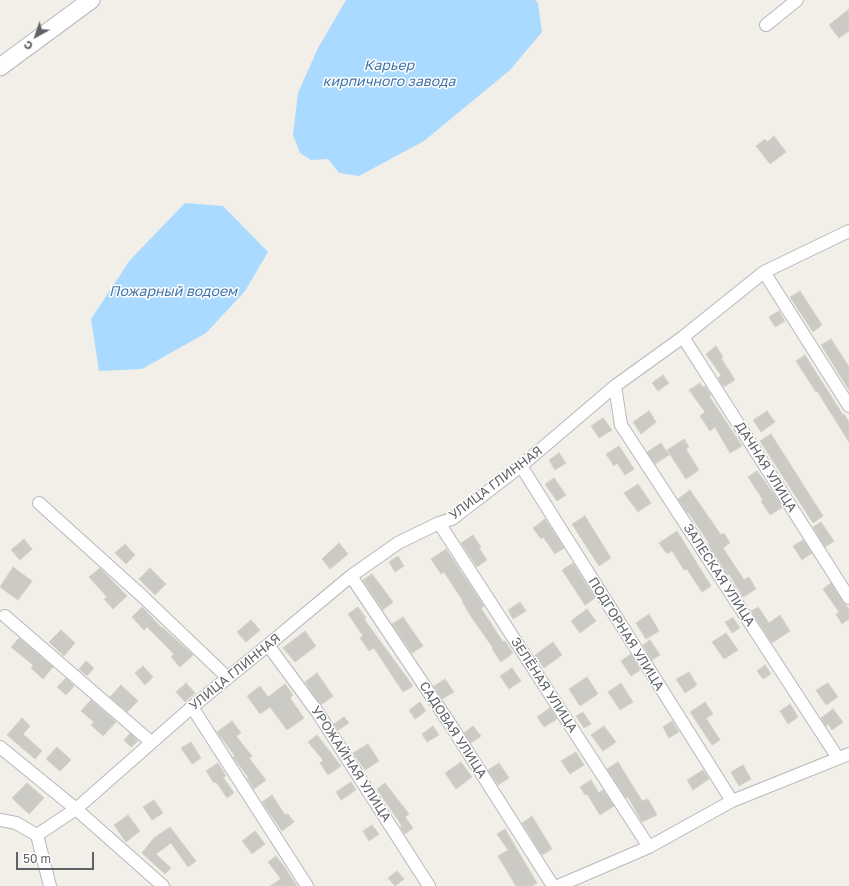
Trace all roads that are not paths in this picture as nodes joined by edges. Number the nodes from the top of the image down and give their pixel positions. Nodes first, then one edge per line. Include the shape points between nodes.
1 (91, 0) edge
2 (797, 0) edge
3 (766, 25) dead end
4 (0, 67) edge
5 (849, 231) edge
6 (764, 272) junction
7 (683, 337) junction
8 (615, 386) junction
9 (849, 406) edge
10 (520, 466) junction
11 (39, 503) dead end
12 (439, 523) junction
13 (351, 576) junction
14 (849, 598) edge
15 (5, 616) dead end
16 (268, 645) junction
17 (228, 678) junction
18 (192, 707) junction
19 (150, 742) junction
20 (0, 747) edge
21 (844, 756) edge
22 (732, 802) junction
23 (76, 809) junction
24 (0, 820) edge
25 (37, 835) junction
26 (649, 847) junction
27 (50, 886) edge
28 (163, 886) edge
29 (307, 886) edge
30 (429, 886) edge
31 (553, 886) edge
32 (558, 886) edge

1 - 4 main road
2 - 3 street
5 - 6 street, УЛИЦА ГЛИННАЯ
6 - 7 street, УЛИЦА ГЛИННАЯ
6 - 9 street
7 - 8 street, УЛИЦА ГЛИННАЯ
7 - 14 street, ДАЧНАЯ УЛИЦА
8 - 10 street, УЛИЦА ГЛИННАЯ
8 - 21 street, ЗАЛЕСКАЯ УЛИЦА via 621,425
10 - 12 street, УЛИЦА ГЛИННАЯ via 452,519
10 - 22 street, ПОДГОРНАЯ УЛИЦА
11 - 17 street
12 - 13 street, УЛИЦА ГЛИННАЯ via 398,542
12 - 26 street, ЗЕЛЁНАЯ УЛИЦА
13 - 16 street, УЛИЦА ГЛИННАЯ
13 - 31 street, САДОВАЯ УЛИЦА
15 - 19 street
16 - 17 street, УЛИЦА ГЛИННАЯ
16 - 30 street, УРОЖАЙНАЯ УЛИЦА via 318,713
17 - 18 street, УЛИЦА ГЛИННАЯ
18 - 19 street, УЛИЦА ГЛИННАЯ
18 - 29 street
19 - 23 street, УЛИЦА ГЛИННАЯ
20 - 23 street
21 - 22 street
22 - 26 street
23 - 25 street, УЛИЦА ГЛИННАЯ
23 - 28 street
24 - 25 street via 16,823
25 - 27 street
26 - 32 street

